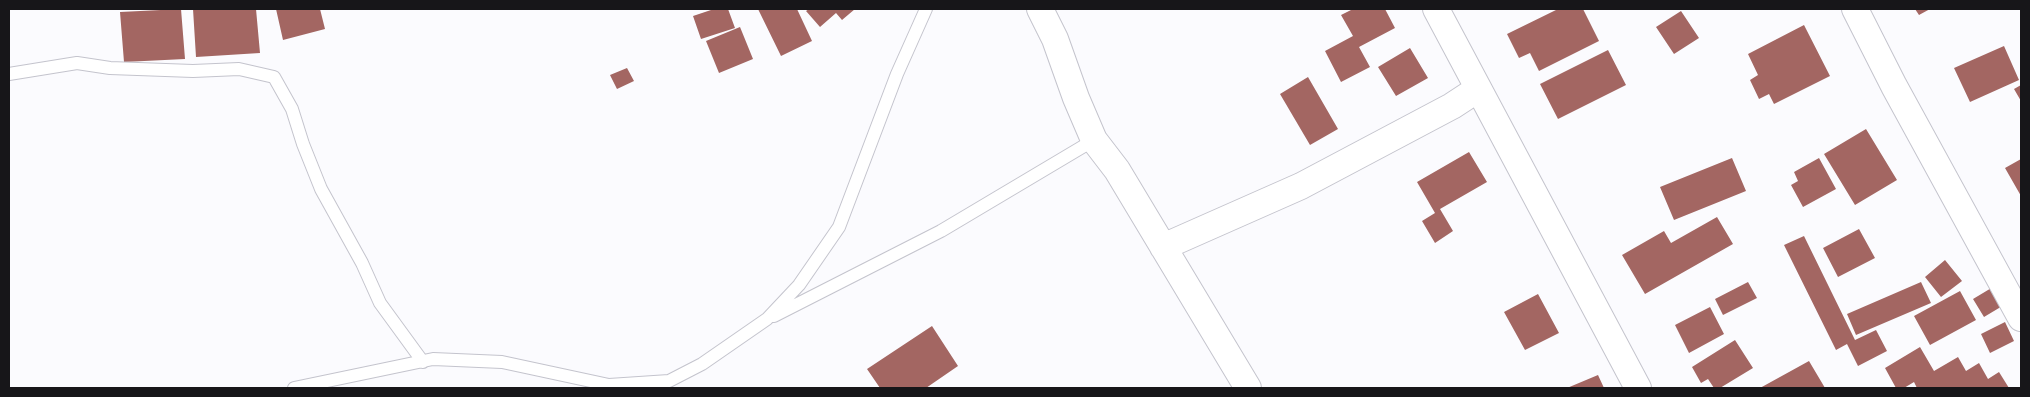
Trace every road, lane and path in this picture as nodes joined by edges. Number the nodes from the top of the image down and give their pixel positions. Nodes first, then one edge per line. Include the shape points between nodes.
1 (926, 9) edge
2 (1040, 9) edge
3 (1436, 9) edge
4 (1855, 9) edge
5 (9, 74) edge
6 (1478, 88) junction
7 (1094, 140) junction
8 (1163, 246) junction
9 (2021, 318) edge
10 (767, 319) junction
11 (423, 362) junction
12 (294, 388) edge
13 (1248, 388) edge
14 (1638, 388) edge

1 - 10 lane via 897,74 839,227 799,285
2 - 7 street
3 - 6 street
4 - 9 street
5 - 11 lane via 77,63 110,68 239,69 274,77 292,109 321,189 380,303
6 - 8 street via 1452,106 1301,186
6 - 14 street
7 - 8 street via 1118,170
7 - 10 lane via 941,231
8 - 13 street
10 - 11 lane via 702,364 669,381 609,385 502,362
11 - 12 lane

